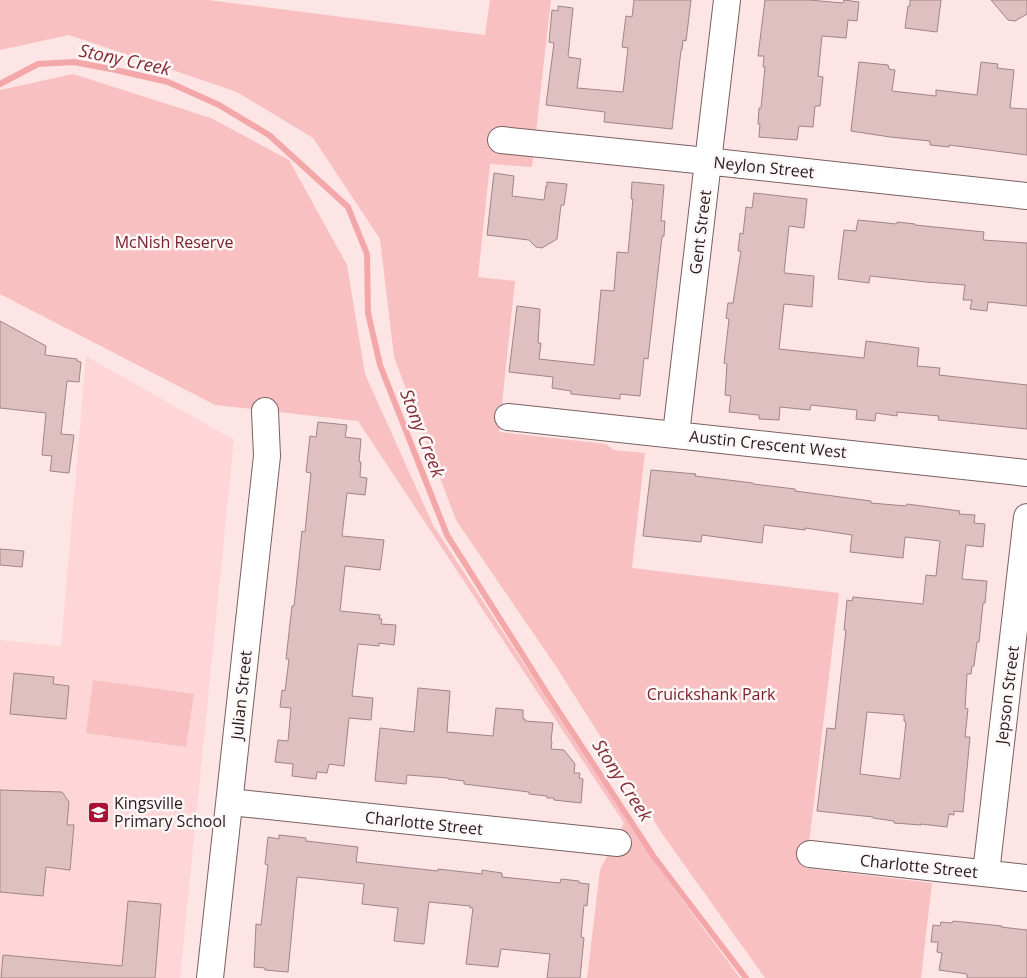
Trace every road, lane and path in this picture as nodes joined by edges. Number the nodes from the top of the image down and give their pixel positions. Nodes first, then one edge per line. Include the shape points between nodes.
1 (727, 0) edge
2 (501, 140) dead end
3 (709, 161) junction
4 (1027, 196) edge
5 (265, 411) dead end
6 (508, 417) dead end
7 (676, 434) junction
8 (1027, 473) edge
9 (1027, 517) edge
10 (230, 802) junction
11 (618, 843) dead end
12 (810, 854) dead end
13 (986, 873) junction
14 (1027, 878) edge
15 (210, 978) edge

1 - 3 street, Gent Street
2 - 3 street, Neylon Street
3 - 4 street, Neylon Street
3 - 7 street, Gent Street
5 - 10 street, Julian Street via 267,456
6 - 7 street, Austin Crescent West
7 - 8 street, Austin Crescent West
9 - 13 street, Jepson Street
10 - 11 street, Charlotte Street
10 - 15 street, Julian Street
12 - 13 street, Charlotte Street
13 - 14 street, Charlotte Street

